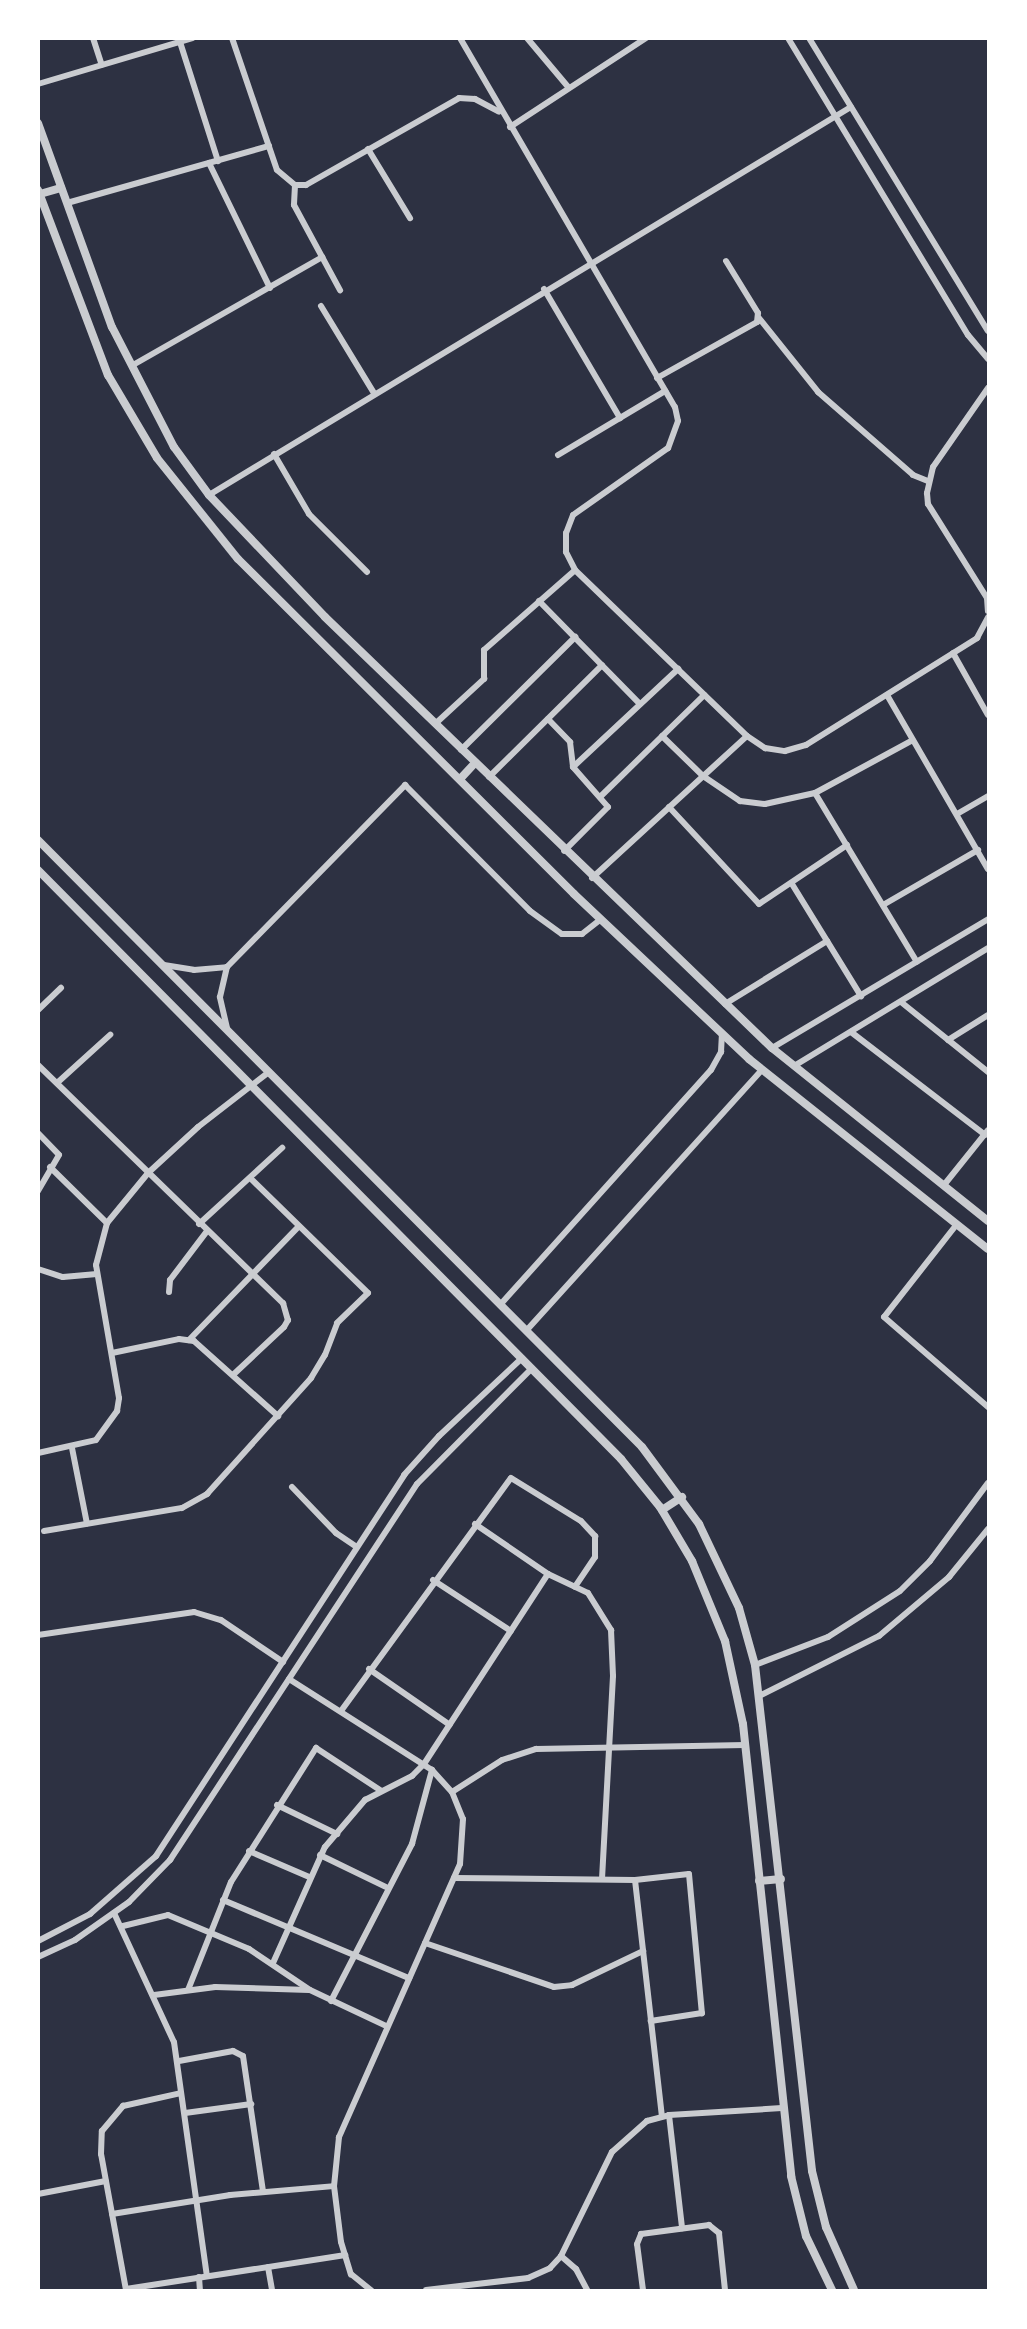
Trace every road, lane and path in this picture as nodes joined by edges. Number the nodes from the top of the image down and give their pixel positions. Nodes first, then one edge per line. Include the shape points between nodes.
1 (93, 38) edge
2 (192, 38) edge
3 (232, 38) edge
4 (460, 38) edge
5 (527, 38) edge
6 (788, 38) edge
7 (809, 38) edge
8 (645, 39) edge
9 (180, 42) junction
10 (102, 65) junction
11 (38, 84) edge
12 (569, 88) junction
13 (850, 107) junction
14 (503, 115) junction
15 (835, 116) junction
16 (38, 123) edge
17 (510, 127) junction
18 (269, 146) junction
19 (368, 149) junction
20 (218, 160) junction
21 (209, 163) junction
22 (295, 185) junction
23 (61, 188) junction
24 (39, 192) edge
25 (67, 203) junction
26 (410, 218) dead end
27 (322, 257) junction
28 (726, 261) dead end
29 (587, 263) junction
30 (270, 288) junction
31 (544, 289) junction
32 (340, 290) dead end
33 (321, 306) dead end
34 (759, 317) junction
35 (989, 331) edge
36 (989, 359) edge
37 (133, 365) junction
38 (657, 378) junction
39 (989, 388) edge
40 (665, 391) junction
41 (374, 393) junction
42 (620, 418) junction
43 (274, 454) junction
44 (558, 456) dead end
45 (928, 481) junction
46 (209, 495) junction
47 (575, 570) junction
48 (367, 572) dead end
49 (539, 601) junction
50 (989, 611) edge
51 (989, 617) edge
52 (575, 637) junction
53 (954, 653) junction
54 (602, 665) junction
55 (678, 669) junction
56 (704, 695) junction
57 (887, 695) junction
58 (640, 704) junction
59 (989, 715) edge
60 (548, 719) junction
61 (435, 724) junction
62 (663, 736) junction
63 (747, 736) junction
64 (913, 740) junction
65 (461, 750) junction
66 (475, 764) junction
67 (573, 767) junction
68 (703, 776) junction
69 (489, 777) junction
70 (461, 778) junction
71 (815, 793) junction
72 (989, 796) edge
73 (600, 797) junction
74 (669, 807) junction
75 (957, 814) junction
76 (38, 840) edge
77 (847, 845) junction
78 (978, 850) junction
79 (564, 851) junction
80 (989, 869) edge
81 (38, 870) edge
82 (592, 878) junction
83 (792, 884) junction
84 (883, 905) junction
85 (601, 919) junction
86 (989, 919) edge
87 (827, 941) junction
88 (989, 948) edge
89 (917, 962) junction
90 (162, 964) junction
91 (227, 967) junction
92 (61, 988) dead end
93 (861, 996) junction
94 (901, 1002) junction
95 (725, 1004) junction
96 (38, 1010) edge
97 (989, 1015) edge
98 (227, 1028) junction
99 (851, 1032) junction
100 (722, 1034) junction
101 (110, 1035) dead end
102 (948, 1040) junction
103 (772, 1048) junction
104 (38, 1065) edge
105 (794, 1066) junction
106 (762, 1070) junction
107 (269, 1072) junction
108 (989, 1072) edge
109 (57, 1083) junction
110 (254, 1087) junction
111 (987, 1132) edge
112 (38, 1133) edge
113 (282, 1148) dead end
114 (50, 1167) junction
115 (148, 1173) junction
116 (251, 1179) junction
117 (944, 1185) junction
118 (38, 1191) edge
119 (989, 1221) edge
120 (107, 1223) junction
121 (199, 1224) junction
122 (957, 1224) junction
123 (299, 1226) junction
124 (207, 1231) junction
125 (989, 1249) edge
126 (38, 1269) edge
127 (97, 1274) junction
128 (251, 1275) junction
129 (169, 1292) dead end
130 (500, 1305) junction
131 (526, 1331) junction
132 (189, 1340) junction
133 (112, 1353) junction
134 (522, 1358) junction
135 (532, 1368) junction
136 (234, 1374) junction
137 (989, 1407) edge
138 (278, 1416) junction
139 (72, 1448) junction
140 (38, 1453) edge
141 (989, 1483) edge
142 (292, 1486) dead end
143 (394, 1489) junction
144 (408, 1497) junction
145 (682, 1497) junction
146 (662, 1510) junction
147 (87, 1524) junction
148 (475, 1524) junction
149 (989, 1529) edge
150 (44, 1531) dead end
151 (357, 1547) junction
152 (548, 1574) junction
153 (433, 1580) junction
154 (575, 1587) junction
155 (511, 1631) junction
156 (38, 1635) edge
157 (283, 1662) junction
158 (755, 1665) junction
159 (369, 1669) junction
160 (289, 1679) junction
161 (761, 1695) junction
162 (341, 1711) junction
163 (450, 1725) junction
164 (745, 1745) junction
165 (608, 1748) junction
166 (424, 1764) junction
167 (432, 1770) junction
168 (380, 1790) junction
169 (452, 1792) junction
170 (277, 1805) junction
171 (176, 1830) junction
172 (337, 1834) junction
173 (187, 1837) junction
174 (249, 1851) junction
175 (320, 1855) junction
176 (309, 1877) junction
177 (602, 1877) junction
178 (454, 1878) junction
179 (781, 1879) junction
180 (635, 1880) junction
181 (759, 1881) junction
182 (386, 1887) junction
183 (223, 1900) junction
184 (114, 1913) junction
185 (122, 1926) junction
186 (288, 1927) junction
187 (208, 1932) junction
188 (38, 1941) edge
189 (425, 1943) junction
190 (643, 1951) junction
191 (353, 1955) junction
192 (38, 1957) edge
193 (273, 1963) junction
194 (409, 1978) junction
195 (188, 1990) junction
196 (310, 1990) junction
197 (154, 1995) junction
198 (331, 2001) junction
199 (651, 2021) junction
200 (386, 2026) junction
201 (178, 2061) junction
202 (181, 2093) junction
203 (251, 2104) junction
204 (782, 2108) junction
205 (185, 2113) junction
206 (665, 2115) junction
207 (106, 2181) junction
208 (334, 2186) junction
209 (263, 2191) junction
210 (38, 2194) edge
211 (197, 2199) junction
212 (113, 2214) junction
213 (682, 2228) junction
214 (345, 2255) junction
215 (561, 2256) junction
216 (268, 2267) junction
217 (207, 2276) junction
218 (199, 2277) junction
219 (126, 2290) edge
220 (433, 2290) edge
221 (200, 2291) edge
222 (272, 2291) edge
223 (371, 2291) edge
224 (426, 2291) edge
225 (587, 2291) edge
226 (643, 2291) edge
227 (725, 2291) edge
228 (832, 2291) edge
229 (854, 2291) edge

1 - 10 street
2 - 9 street
3 - 18 street
4 - 14 street
5 - 12 street
6 - 15 street
7 - 13 street
8 - 12 street
9 - 10 street
9 - 20 street
10 - 11 street
12 - 17 street
13 - 15 street
13 - 35 street
14 - 17 street
14 - 19 street via 475,99 459,98
15 - 29 street
15 - 36 street via 968,335
16 - 23 street
17 - 29 street
18 - 20 street
18 - 22 street via 277,170
19 - 22 street via 306,185
19 - 26 street
20 - 21 street
21 - 25 street
21 - 30 street
22 - 27 street via 291,199
23 - 24 street
23 - 25 street
24 - 70 street via 108,376 192,506 238,559
25 - 37 street via 112,327
27 - 30 street
27 - 32 street
28 - 34 street
29 - 31 street
29 - 38 street
30 - 37 street
31 - 41 street
31 - 42 street
33 - 41 street
34 - 38 street
34 - 45 street via 817,392 913,475
37 - 46 street via 174,447
38 - 40 street
39 - 45 street
40 - 42 street
40 - 47 street via 678,421 676,436 668,448 573,515 566,533 566,552
41 - 43 street
42 - 44 street
43 - 46 street
43 - 48 street via 309,514
45 - 50 street via 928,504 988,598
46 - 61 street
47 - 49 street
47 - 55 street
49 - 52 street
49 - 61 street via 484,650 484,679
51 - 53 street via 977,638
52 - 54 street
52 - 65 street
53 - 57 street
53 - 59 street
54 - 58 street
54 - 60 street
55 - 56 street
55 - 58 street
56 - 62 street
56 - 63 street
57 - 63 street via 806,746 785,751 765,748
57 - 64 street
58 - 67 street
60 - 67 street via 570,742
60 - 69 street
61 - 65 street
62 - 68 street
62 - 73 street
63 - 68 street
64 - 71 street
64 - 75 street
65 - 66 street
66 - 69 street
66 - 70 street
67 - 73 street
68 - 71 street via 740,802 791,801
68 - 74 street
69 - 79 street
70 - 85 street
71 - 77 street
72 - 75 street
73 - 79 street via 607,810
74 - 82 street
74 - 83 street via 759,904
75 - 78 street
76 - 90 street
77 - 83 street
77 - 84 street
78 - 80 street
78 - 84 street
79 - 82 street
81 - 110 street
82 - 95 street
83 - 87 street
84 - 89 street
85 - 91 street via 582,934 562,934 530,911 405,786
85 - 100 street
86 - 89 street
87 - 93 street
87 - 95 street
88 - 94 street
89 - 93 street
90 - 91 street via 194,970
90 - 98 street
91 - 98 street via 220,998
92 - 96 street
93 - 103 street
94 - 99 street
94 - 102 street
95 - 103 street
97 - 102 street
98 - 107 street
99 - 105 street
99 - 111 street
100 - 106 street
100 - 130 street via 721,1052 710,1070
101 - 109 street
102 - 108 street
103 - 105 street
104 - 109 street
105 - 117 street
106 - 122 street
106 - 131 street
107 - 110 street
107 - 130 street
109 - 115 street
110 - 115 street via 198,1127
110 - 134 street
111 - 117 street
112 - 114 street via 59,1154
113 - 116 street
114 - 118 street via 50,1178
114 - 120 street
115 - 120 street
115 - 121 street
116 - 121 street
116 - 123 street
117 - 119 street
120 - 127 street via 98,1248
121 - 124 street
122 - 125 street
122 - 137 street via 884,1317
123 - 128 street
123 - 138 street via 368,1293 337,1322 319,1367
124 - 128 street
124 - 129 street via 170,1280
126 - 127 street via 63,1278
127 - 133 street
128 - 132 street
128 - 136 street via 283,1303 288,1320
130 - 131 street
131 - 145 street via 642,1447
132 - 133 street
132 - 136 street
133 - 139 street via 117,1411 101,1436
134 - 135 street
134 - 143 street via 439,1436
135 - 144 street via 447,1450
135 - 146 street via 621,1458
136 - 138 street
138 - 147 street via 195,1503
139 - 140 street
139 - 147 street
141 - 158 street via 930,1561 900,1591 828,1637
142 - 151 street via 336,1533
143 - 144 street
143 - 151 street
144 - 160 street
145 - 146 street
145 - 158 street via 727,1580
146 - 164 street via 716,1615
147 - 150 street
148 - 152 street
148 - 153 street
148 - 154 street via 511,1478 581,1521 595,1536 595,1557
149 - 161 street via 949,1577 879,1636
151 - 157 street
152 - 154 street
152 - 155 street
153 - 155 street
153 - 159 street
154 - 165 street via 598,1604 611,1630
155 - 163 street
156 - 157 street via 194,1612 221,1620
157 - 171 street
158 - 161 street
159 - 162 street
159 - 163 street
160 - 162 street
160 - 173 street
161 - 179 street
162 - 166 street
163 - 166 street
164 - 165 street
164 - 181 street
165 - 169 street via 526,1751 494,1764
165 - 177 street
166 - 167 street
166 - 168 street via 412,1776
167 - 169 street
167 - 182 street via 412,1844
168 - 170 street via 316,1748
168 - 172 street via 365,1800
169 - 178 street via 465,1834
170 - 172 street
170 - 174 street
171 - 173 street
171 - 188 street via 114,1896
172 - 175 street
173 - 184 street via 150,1882
174 - 176 street
174 - 183 street
175 - 176 street
175 - 182 street
176 - 186 street
177 - 178 street
177 - 180 street
178 - 189 street
179 - 181 street
179 - 229 street via 812,2171 826,2227
180 - 190 street
180 - 199 street via 690,1874 697,1935 702,2013
181 - 204 street
182 - 191 street
183 - 186 street
183 - 187 street
184 - 185 street
184 - 192 street
185 - 187 street via 168,1915
185 - 197 street
186 - 191 street
186 - 193 street
187 - 193 street
187 - 195 street
189 - 190 street via 554,1987 572,1985
189 - 194 street
190 - 199 street
191 - 194 street
191 - 198 street
193 - 196 street
194 - 200 street
195 - 196 street
195 - 197 street
196 - 198 street
197 - 201 street
198 - 200 street
199 - 206 street
200 - 208 street via 342,2124
201 - 202 street
201 - 203 street via 238,2052 245,2062
202 - 205 street
202 - 207 street via 123,2106 107,2121 100,2142
203 - 205 street
203 - 209 street
204 - 206 street
204 - 228 street via 797,2206
205 - 211 street
206 - 213 street
206 - 215 street via 633,2129 612,2152
207 - 210 street
207 - 212 street
208 - 209 street
208 - 214 street
209 - 211 street
211 - 212 street
211 - 217 street
212 - 219 street
213 - 226 street via 646,2232 637,2238
213 - 227 street via 718,2228
214 - 216 street
214 - 223 street via 351,2274
215 - 220 street via 528,2278
215 - 225 street via 576,2269
216 - 217 street
216 - 222 street
217 - 218 street
218 - 219 street
218 - 221 street
220 - 224 street

